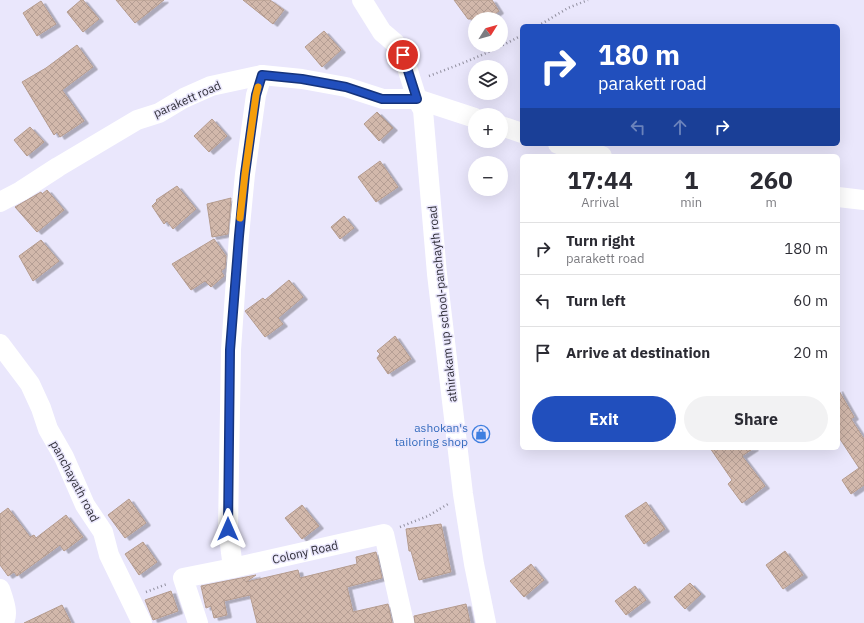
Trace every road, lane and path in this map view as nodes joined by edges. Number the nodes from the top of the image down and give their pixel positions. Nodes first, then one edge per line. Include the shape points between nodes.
1 (362, 0) edge
2 (588, 0) edge
3 (541, 24) edge
4 (520, 36) edge
5 (262, 75) junction
6 (414, 91) junction
7 (468, 115) edge
8 (508, 128) edge
9 (520, 132) edge
10 (564, 146) edge
11 (593, 154) edge
12 (840, 197) edge
13 (864, 200) edge
14 (0, 202) edge
15 (0, 344) edge
16 (463, 494) junction
17 (384, 534) junction
18 (233, 568) junction
19 (183, 578) junction
20 (0, 589) edge
21 (131, 598) junction
22 (3, 623) edge
23 (142, 623) edge
24 (198, 623) edge
25 (404, 623) edge
26 (486, 623) edge

1 - 6 street, athirakam up school-panchayth road via 382,32 396,44 403,55
2 - 3 path via 568,8
4 - 6 path
5 - 6 street, parakett road via 346,87 382,99
5 - 14 street, parakett road via 211,86 159,113 137,120
5 - 18 street via 256,95 245,174 230,350 228,529
6 - 7 street, parakett road
6 - 16 street, athirakam up school-panchayth road via 423,110 436,274
8 - 9 street
10 - 11 street
12 - 13 street
15 - 21 street, panchayath road via 30,384 48,429 64,457 85,505 103,532 109,555
16 - 17 path via 428,516
16 - 26 street, athirakam up school-panchayth road
17 - 18 street, Colony Road
17 - 25 street
18 - 19 street, Colony Road
19 - 21 path
19 - 24 street
20 - 22 street via 6,612
21 - 23 street, panchayath road

